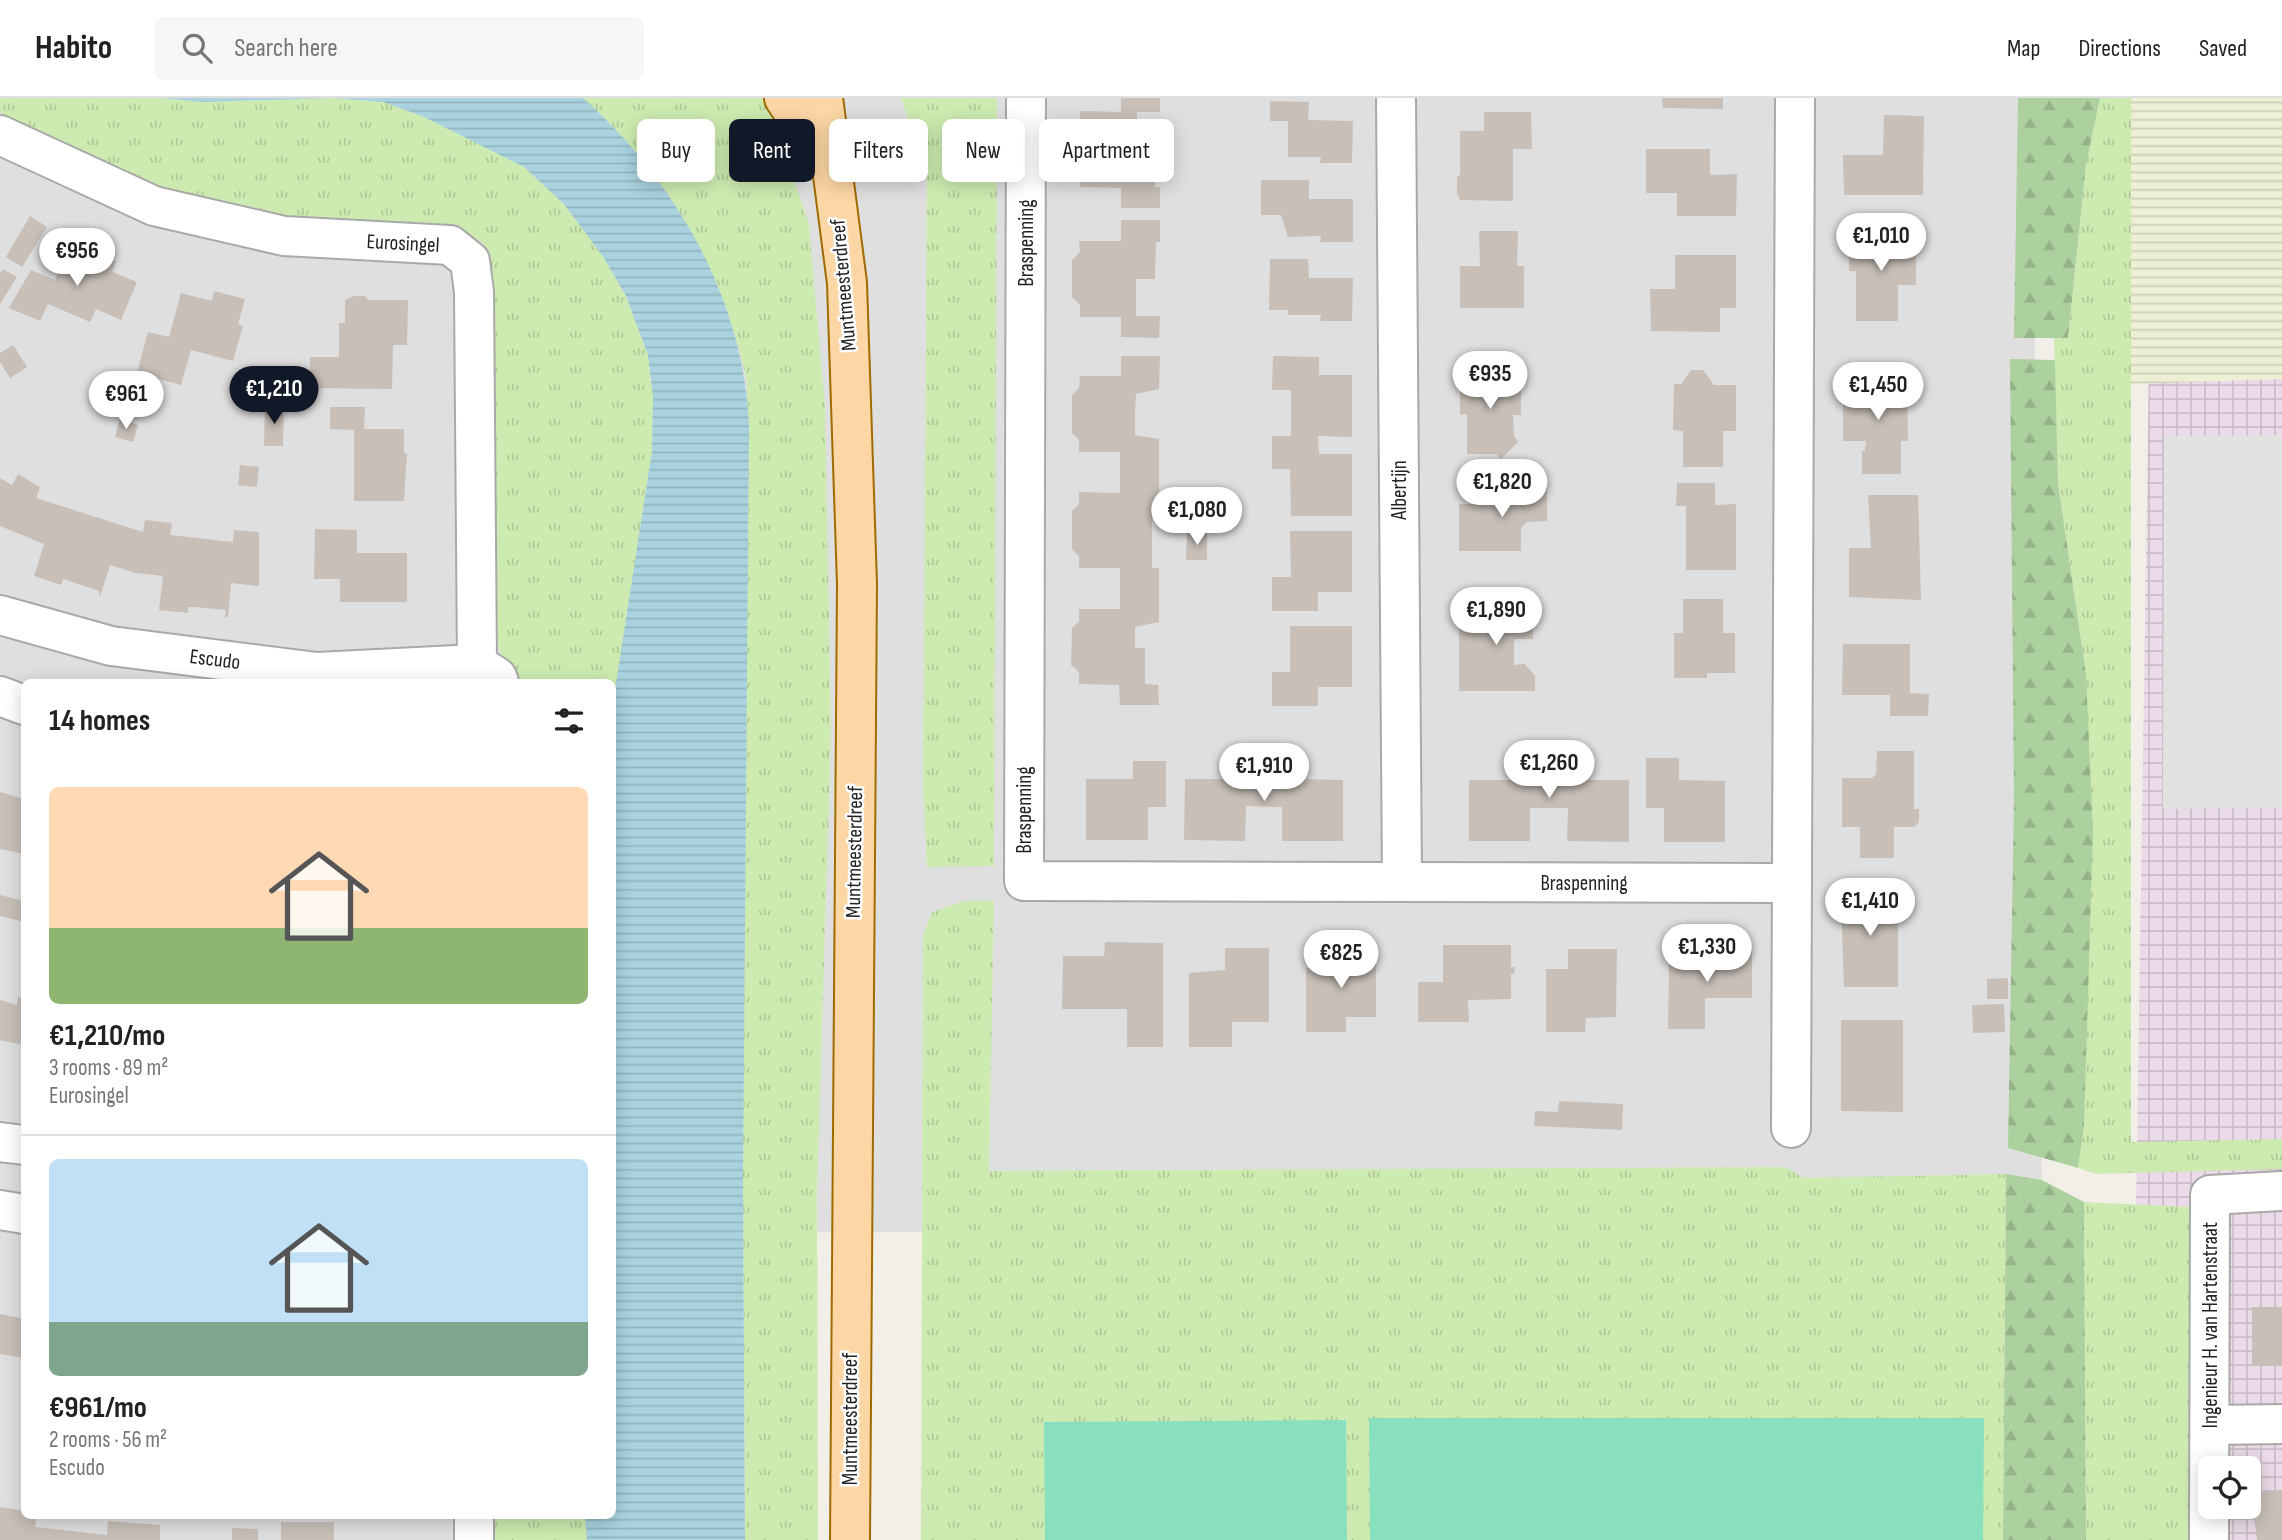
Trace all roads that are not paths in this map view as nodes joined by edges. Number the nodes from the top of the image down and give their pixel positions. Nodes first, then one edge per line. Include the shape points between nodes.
1 (785, 98) edge
2 (823, 98) edge
3 (1026, 98) edge
4 (1396, 98) edge
5 (1795, 98) edge
6 (0, 135) edge
7 (829, 155) edge
8 (829, 164) edge
9 (832, 182) edge
10 (0, 615) edge
11 (488, 673) edge
12 (0, 696) edge
13 (21, 704) edge
14 (1402, 882) junction
15 (1792, 883) junction
16 (1791, 1128) dead end
17 (0, 1142) edge
18 (21, 1145) edge
19 (2282, 1191) edge
20 (0, 1210) edge
21 (21, 1214) edge
22 (2282, 1424) edge
23 (2210, 1425) junction
24 (474, 1519) edge
25 (474, 1540) edge
26 (850, 1540) edge
27 (2209, 1540) edge

1 - 8 main road, Muntmeesterdreef
2 - 7 main road, Muntmeesterdreef
3 - 14 street, Braspenning via 1024,881
4 - 14 street, Albertijn
5 - 15 street
6 - 11 street, Eurosingel via 154,206 284,236 450,245 470,261
9 - 26 main road, Muntmeesterdreef via 847,283 857,584
10 - 11 street, Escudo via 111,646 317,672
12 - 13 street
14 - 15 street, Braspenning
15 - 16 street
17 - 18 street
19 - 23 street, Ingenieur H. van Hartenstraat via 2210,1195
20 - 21 street
22 - 23 street
23 - 27 street, Ingenieur H. van Hartenstraat
24 - 25 street

